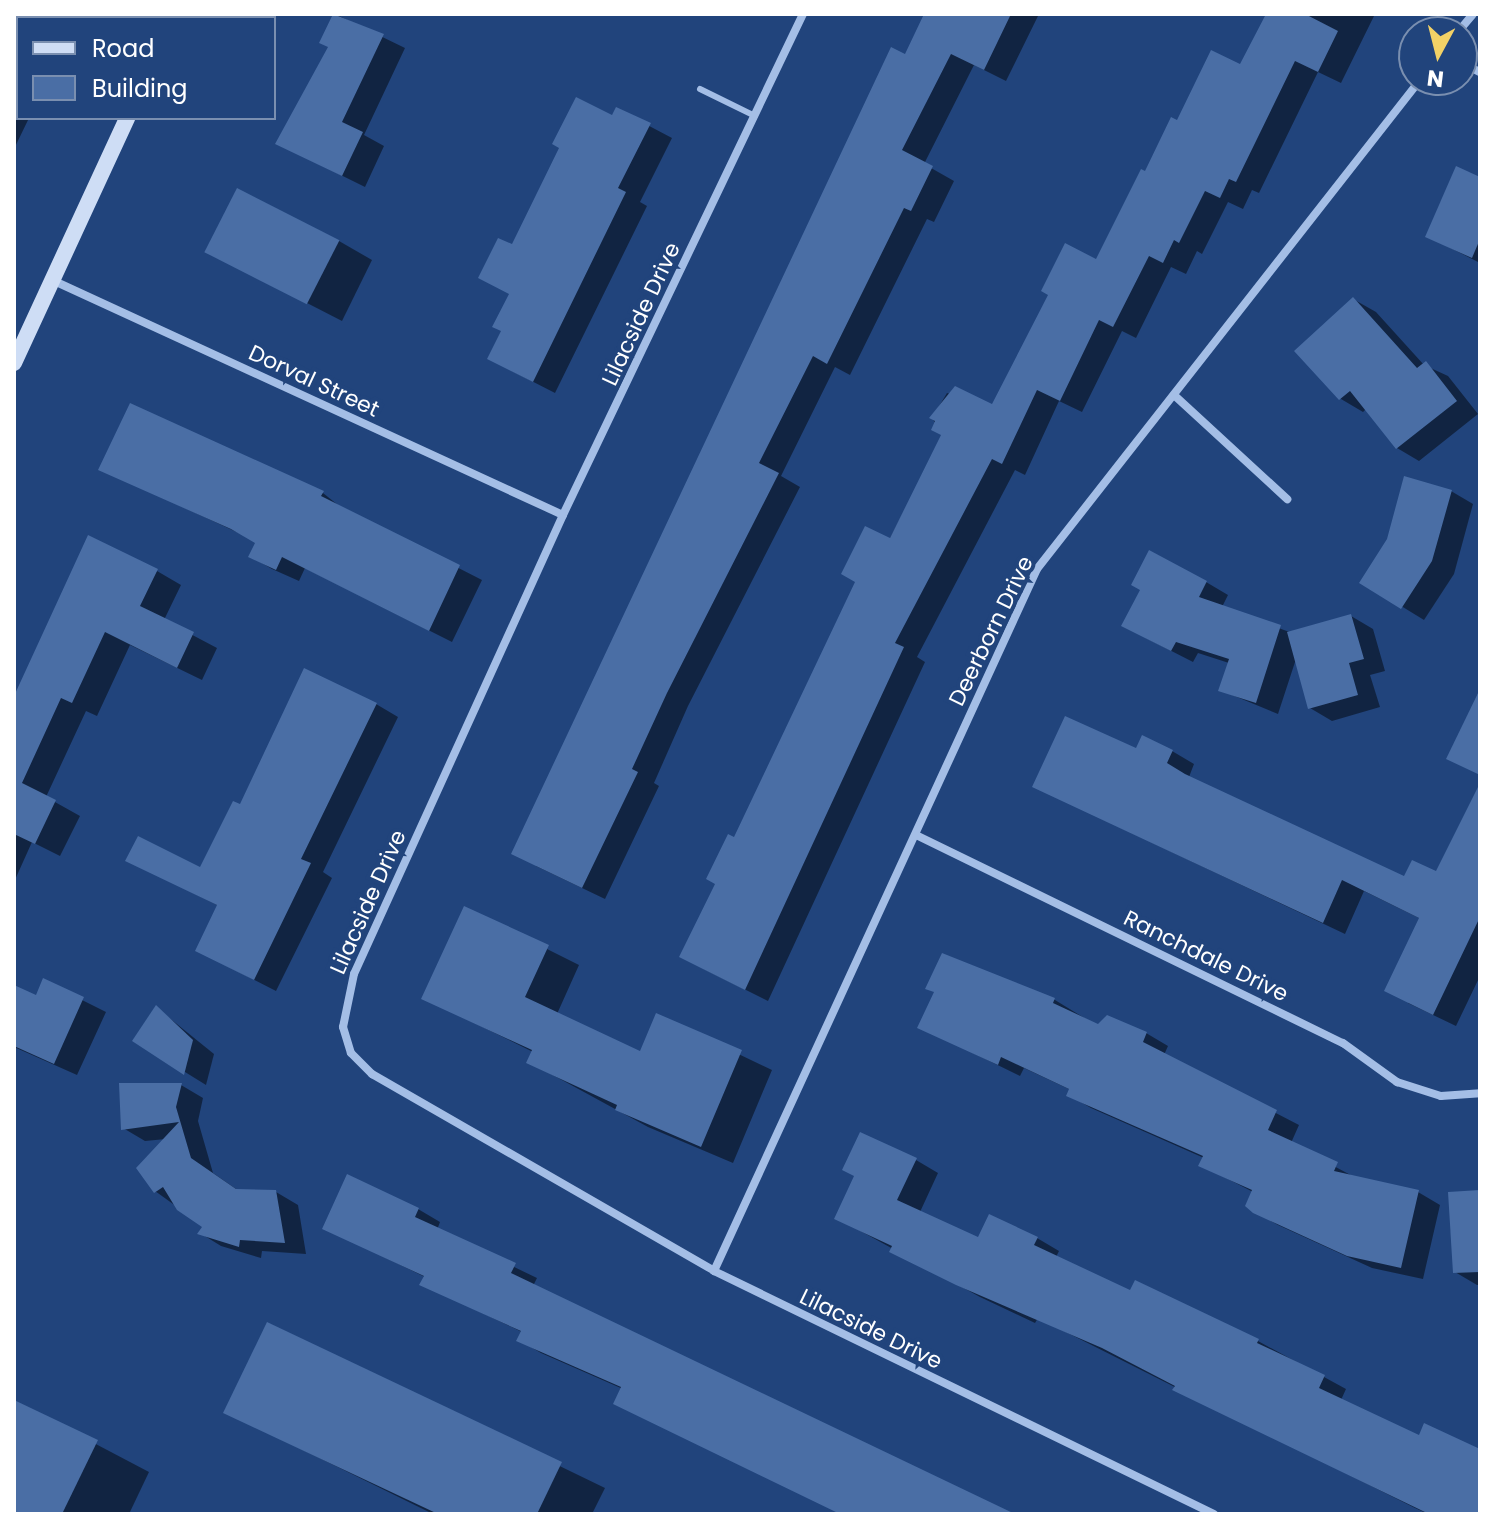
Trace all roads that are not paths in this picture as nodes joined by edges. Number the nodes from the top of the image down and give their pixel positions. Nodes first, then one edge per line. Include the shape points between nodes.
1 (803, 14) edge
2 (700, 89) dead end
3 (1408, 96) edge
4 (755, 116) junction
5 (126, 120) edge
6 (50, 279) junction
7 (14, 363) edge
8 (1174, 395) junction
9 (1287, 499) dead end
10 (563, 515) junction
11 (916, 835) junction
12 (1480, 1093) edge
13 (714, 1271) junction
14 (1214, 1514) edge

1 - 4 street, Lilacside Drive
2 - 4 lane
3 - 8 street, Deerborn Drive
4 - 10 street, Lilacside Drive
5 - 6 main road
6 - 7 main road
6 - 10 street, Dorval Street
8 - 9 street
8 - 11 street, Deerborn Drive via 1037,569
10 - 13 street, Lilacside Drive via 354,974 343,1027 351,1053 372,1074
11 - 12 street, Ranchdale Drive via 1343,1043 1397,1082 1441,1096
11 - 13 street, Deerborn Drive
13 - 14 street, Lilacside Drive

